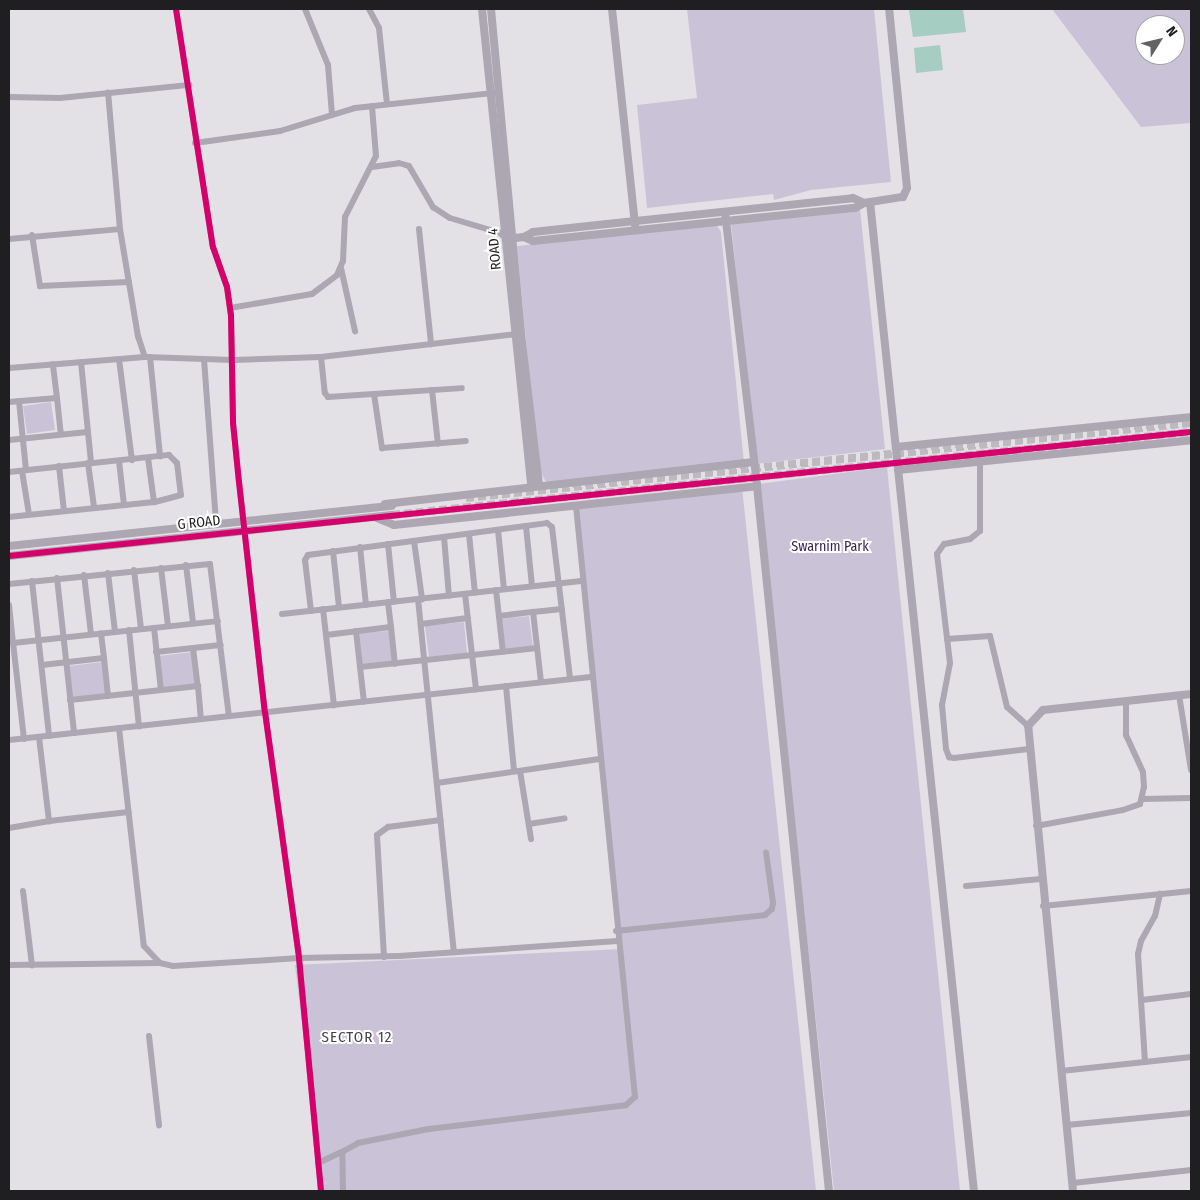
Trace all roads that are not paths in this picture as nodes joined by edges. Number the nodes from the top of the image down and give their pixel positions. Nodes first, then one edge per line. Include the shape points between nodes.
1 (176, 9) edge
2 (305, 9) edge
3 (369, 9) edge
4 (482, 9) edge
5 (491, 9) edge
6 (612, 9) edge
7 (889, 9) edge
8 (189, 85) junction
9 (499, 92) junction
10 (108, 93) junction
11 (490, 93) junction
12 (9, 97) edge
13 (387, 104) junction
14 (372, 106) junction
15 (332, 115) junction
16 (195, 144) junction
17 (372, 167) junction
18 (867, 203) junction
19 (725, 212) junction
20 (726, 221) junction
21 (635, 226) junction
22 (120, 229) junction
23 (419, 229) dead end
24 (32, 235) junction
25 (9, 239) edge
26 (510, 239) junction
27 (341, 268) junction
28 (129, 282) junction
29 (230, 308) junction
30 (355, 331) dead end
31 (518, 334) junction
32 (431, 344) junction
33 (147, 357) junction
34 (321, 357) junction
35 (119, 359) junction
36 (204, 359) junction
37 (233, 360) junction
38 (81, 362) junction
39 (54, 364) junction
40 (9, 368) edge
41 (462, 388) dead end
42 (432, 390) junction
43 (374, 394) junction
44 (57, 398) junction
45 (19, 401) junction
46 (9, 402) edge
47 (1191, 417) edge
48 (88, 432) junction
49 (61, 434) junction
50 (23, 438) junction
51 (9, 440) edge
52 (1191, 440) edge
53 (466, 441) dead end
54 (438, 444) junction
55 (896, 448) junction
56 (160, 456) junction
57 (148, 458) junction
58 (132, 460) junction
59 (119, 461) junction
60 (754, 462) junction
61 (980, 462) junction
62 (90, 463) junction
63 (59, 466) junction
64 (24, 470) junction
65 (898, 470) junction
66 (9, 472) edge
67 (535, 486) junction
68 (757, 486) junction
69 (154, 502) junction
70 (124, 505) junction
71 (392, 506) tunnel mouth
72 (576, 506) junction
73 (94, 507) junction
74 (376, 508) junction
75 (64, 511) junction
76 (28, 514) junction
77 (392, 515) tunnel mouth
78 (9, 516) edge
79 (375, 517) junction
80 (244, 522) junction
81 (216, 524) junction
82 (526, 526) junction
83 (498, 530) junction
84 (246, 531) junction
85 (469, 534) junction
86 (444, 537) junction
87 (414, 540) junction
88 (388, 544) junction
89 (9, 546) edge
90 (360, 548) junction
91 (333, 551) junction
92 (9, 556) edge
93 (186, 565) junction
94 (161, 568) junction
95 (134, 570) junction
96 (108, 573) junction
97 (84, 575) junction
98 (57, 578) junction
99 (32, 581) junction
100 (581, 581) junction
101 (9, 584) edge
102 (559, 584) junction
103 (532, 586) junction
104 (496, 590) junction
105 (504, 590) junction
106 (475, 593) junction
107 (465, 594) junction
108 (449, 596) junction
109 (420, 599) junction
110 (391, 602) junction
111 (366, 604) junction
112 (9, 605) edge
113 (339, 607) junction
114 (323, 609) junction
115 (562, 609) junction
116 (311, 611) junction
117 (533, 612) junction
118 (282, 614) dead end
119 (498, 616) junction
120 (468, 618) junction
121 (218, 621) junction
122 (193, 623) junction
123 (421, 624) junction
124 (168, 626) junction
125 (154, 628) junction
126 (391, 628) junction
127 (141, 629) junction
128 (128, 630) junction
129 (356, 631) junction
130 (115, 632) junction
131 (101, 633) junction
132 (91, 634) junction
133 (326, 635) junction
134 (63, 637) junction
135 (947, 639) junction
136 (40, 640) junction
137 (13, 643) junction
138 (221, 645) junction
139 (193, 648) junction
140 (537, 648) junction
141 (156, 652) junction
142 (502, 652) junction
143 (472, 655) junction
144 (104, 658) junction
145 (425, 660) junction
146 (66, 662) junction
147 (395, 664) junction
148 (42, 665) junction
149 (360, 667) junction
150 (591, 677) junction
151 (570, 679) junction
152 (541, 682) junction
153 (198, 686) junction
154 (506, 686) junction
155 (476, 689) junction
156 (161, 690) junction
157 (136, 693) junction
158 (429, 694) junction
159 (1191, 694) edge
160 (1179, 695) junction
161 (108, 696) junction
162 (70, 700) junction
163 (1126, 701) junction
164 (364, 702) junction
165 (334, 705) junction
166 (265, 712) junction
167 (229, 716) junction
168 (202, 719) junction
169 (139, 726) junction
170 (1028, 726) junction
171 (118, 728) junction
172 (74, 733) junction
173 (50, 736) junction
174 (39, 737) junction
175 (24, 739) junction
176 (9, 740) edge
177 (1028, 749) junction
178 (599, 759) junction
179 (1191, 770) edge
180 (517, 771) junction
181 (437, 783) junction
182 (1191, 798) edge
183 (1142, 799) junction
184 (128, 812) junction
185 (565, 818) dead end
186 (441, 820) junction
187 (49, 821) junction
188 (529, 824) junction
189 (1036, 826) junction
190 (9, 828) edge
191 (531, 839) dead end
192 (766, 852) dead end
193 (1041, 879) junction
194 (966, 886) dead end
195 (23, 890) dead end
196 (1191, 891) edge
197 (1160, 894) junction
198 (1044, 906) junction
199 (616, 931) junction
200 (617, 941) junction
201 (454, 952) junction
202 (384, 957) junction
203 (299, 958) junction
204 (160, 963) junction
205 (9, 965) edge
206 (32, 965) junction
207 (1191, 994) edge
208 (1142, 1000) junction
209 (149, 1036) dead end
210 (1191, 1057) edge
211 (1145, 1062) junction
212 (1061, 1070) junction
213 (1191, 1112) edge
214 (159, 1125) dead end
215 (1066, 1125) junction
216 (342, 1152) junction
217 (318, 1163) junction
218 (1191, 1170) edge
219 (1073, 1187) edge
220 (321, 1191) edge
221 (343, 1191) edge
222 (829, 1191) edge
223 (974, 1191) edge

1 - 8 street
2 - 15 street via 328,66
3 - 13 street via 379,28
4 - 11 street, ROAD 4
5 - 9 street, ROAD 4
6 - 21 street
7 - 18 street via 907,188 899,198
8 - 10 street
8 - 16 street
9 - 11 street
9 - 26 street, ROAD 4
10 - 12 street via 60,98
10 - 22 street
11 - 13 street
11 - 26 street, ROAD 4
13 - 14 street
14 - 15 street
14 - 17 street via 377,149
15 - 16 street via 280,131
16 - 29 street via 213,247 227,287
17 - 26 street via 409,166 433,207 450,218
17 - 27 street via 345,217
18 - 19 street via 853,198
18 - 20 street via 855,208
18 - 55 street
19 - 20 street
19 - 21 street
20 - 21 street
20 - 60 street
21 - 26 street via 533,241
22 - 24 street
22 - 28 street
23 - 32 street
24 - 25 street
24 - 28 street via 40,286
26 - 31 street, ROAD 4
27 - 29 street via 312,294
27 - 30 street
28 - 33 street via 138,336
29 - 37 street
31 - 32 street
31 - 67 street, ROAD 4
32 - 34 street
33 - 35 street
33 - 36 street
33 - 56 street
34 - 37 street
34 - 43 street via 326,396
35 - 38 street
35 - 58 street
36 - 37 street
36 - 81 street
37 - 80 street via 234,423
38 - 39 street
38 - 48 street
39 - 40 street
39 - 44 street
41 - 42 street
42 - 43 street
42 - 54 street
43 - 54 street via 382,448
44 - 45 street
44 - 49 street
45 - 46 street
45 - 50 street
47 - 55 street
48 - 49 street
48 - 62 street
49 - 50 street
50 - 51 street
50 - 64 street
52 - 61 street
53 - 54 street
55 - 65 street
56 - 57 street
56 - 69 street via 175,458 181,496
57 - 58 street
57 - 69 street
58 - 59 street
59 - 62 street
59 - 70 street
60 - 67 street
60 - 68 street
61 - 65 street
61 - 135 street via 980,531 970,539 944,544 937,554
62 - 63 street
62 - 73 street
63 - 64 street
63 - 75 street
64 - 66 street
64 - 76 street
65 - 223 street
67 - 74 street via 392,502
68 - 72 street
68 - 222 street
69 - 70 street
70 - 73 street
71 - 74 street, G ROAD
72 - 79 street via 394,525
72 - 100 street
73 - 75 street
74 - 80 street, G ROAD
75 - 76 street
76 - 78 street
77 - 79 street, G ROAD
79 - 84 street, G ROAD
80 - 81 street, G ROAD
80 - 84 street
81 - 89 street, G ROAD
82 - 83 street
82 - 102 street via 546,523 552,527
82 - 103 street
83 - 85 street
83 - 105 street
84 - 92 street, G ROAD
84 - 166 street
85 - 86 street
85 - 106 street
86 - 87 street
86 - 108 street
87 - 88 street
87 - 109 street
88 - 90 street
88 - 110 street
90 - 91 street
90 - 111 street
91 - 113 street
91 - 116 street via 308,555 305,560
93 - 94 street
93 - 121 street via 207,563 211,566
93 - 122 street
94 - 95 street
94 - 124 street
95 - 96 street
95 - 127 street
96 - 97 street
96 - 130 street
97 - 98 street
97 - 132 street
98 - 99 street
98 - 134 street
99 - 101 street
99 - 136 street
100 - 102 street
100 - 150 street
102 - 103 street
102 - 115 street
103 - 105 street
104 - 105 street
104 - 106 street
104 - 119 street
106 - 107 street
107 - 108 street
107 - 120 street
108 - 109 street
109 - 110 street
109 - 123 street
110 - 111 street
110 - 126 street
111 - 113 street
112 - 137 street
113 - 114 street
114 - 116 street
114 - 133 street
115 - 117 street
115 - 151 street
116 - 118 street
117 - 119 street
117 - 140 street
119 - 142 street
120 - 123 street
120 - 143 street
121 - 122 street
121 - 138 street
122 - 124 street
123 - 145 street
124 - 125 street
125 - 127 street
125 - 141 street
126 - 129 street
126 - 147 street
127 - 128 street
128 - 130 street
128 - 157 street
129 - 133 street
129 - 149 street
130 - 131 street
131 - 132 street
131 - 144 street
132 - 134 street
133 - 165 street
134 - 136 street
134 - 146 street
135 - 170 street via 990,636 1007,707
135 - 177 street via 950,663 942,712 948,755 954,758
136 - 137 street
136 - 148 street
137 - 175 street
138 - 139 street
138 - 167 street
139 - 141 street
139 - 153 street
140 - 142 street
140 - 152 street
141 - 156 street
142 - 143 street
143 - 145 street
143 - 155 street
144 - 146 street
144 - 161 street
145 - 147 street
145 - 158 street
146 - 148 street
146 - 162 street
147 - 149 street
148 - 173 street
149 - 164 street
150 - 151 street
150 - 178 street
151 - 152 street
152 - 154 street
153 - 156 street
153 - 168 street
154 - 155 street
154 - 180 street
155 - 158 street
156 - 157 street
157 - 161 street
157 - 169 street
158 - 164 street
158 - 181 street
159 - 160 street
160 - 163 street
160 - 179 street
161 - 162 street
162 - 172 street
163 - 170 street via 1043,710
163 - 183 street via 1126,735 1143,772
164 - 165 street
165 - 166 street
166 - 167 street
166 - 203 street
167 - 168 street
168 - 169 street
169 - 171 street
170 - 177 street
171 - 172 street
171 - 184 street
172 - 173 street
173 - 174 street
174 - 175 street
174 - 187 street
175 - 176 street
177 - 189 street
178 - 180 street
178 - 199 street
180 - 181 street
180 - 188 street
181 - 186 street
182 - 183 street
183 - 189 street via 1140,804 1123,810
184 - 187 street
184 - 204 street via 144,946
185 - 188 street
186 - 201 street
186 - 202 street via 388,827 377,835
187 - 190 street
188 - 191 street
189 - 193 street
192 - 199 street via 773,903 765,915
193 - 194 street
193 - 198 street
195 - 206 street
196 - 197 street
197 - 198 street
197 - 208 street via 1155,916 1139,947
198 - 212 street
199 - 200 street
200 - 201 street
200 - 216 street via 636,1091 632,1102 358,1142
201 - 202 street
202 - 203 street
203 - 204 street via 173,966
203 - 217 street
204 - 206 street
205 - 206 street
207 - 208 street
208 - 211 street
209 - 214 street
210 - 211 street
211 - 212 street
212 - 215 street
213 - 215 street
215 - 219 street
216 - 217 street
216 - 221 street
217 - 220 street
218 - 219 street

